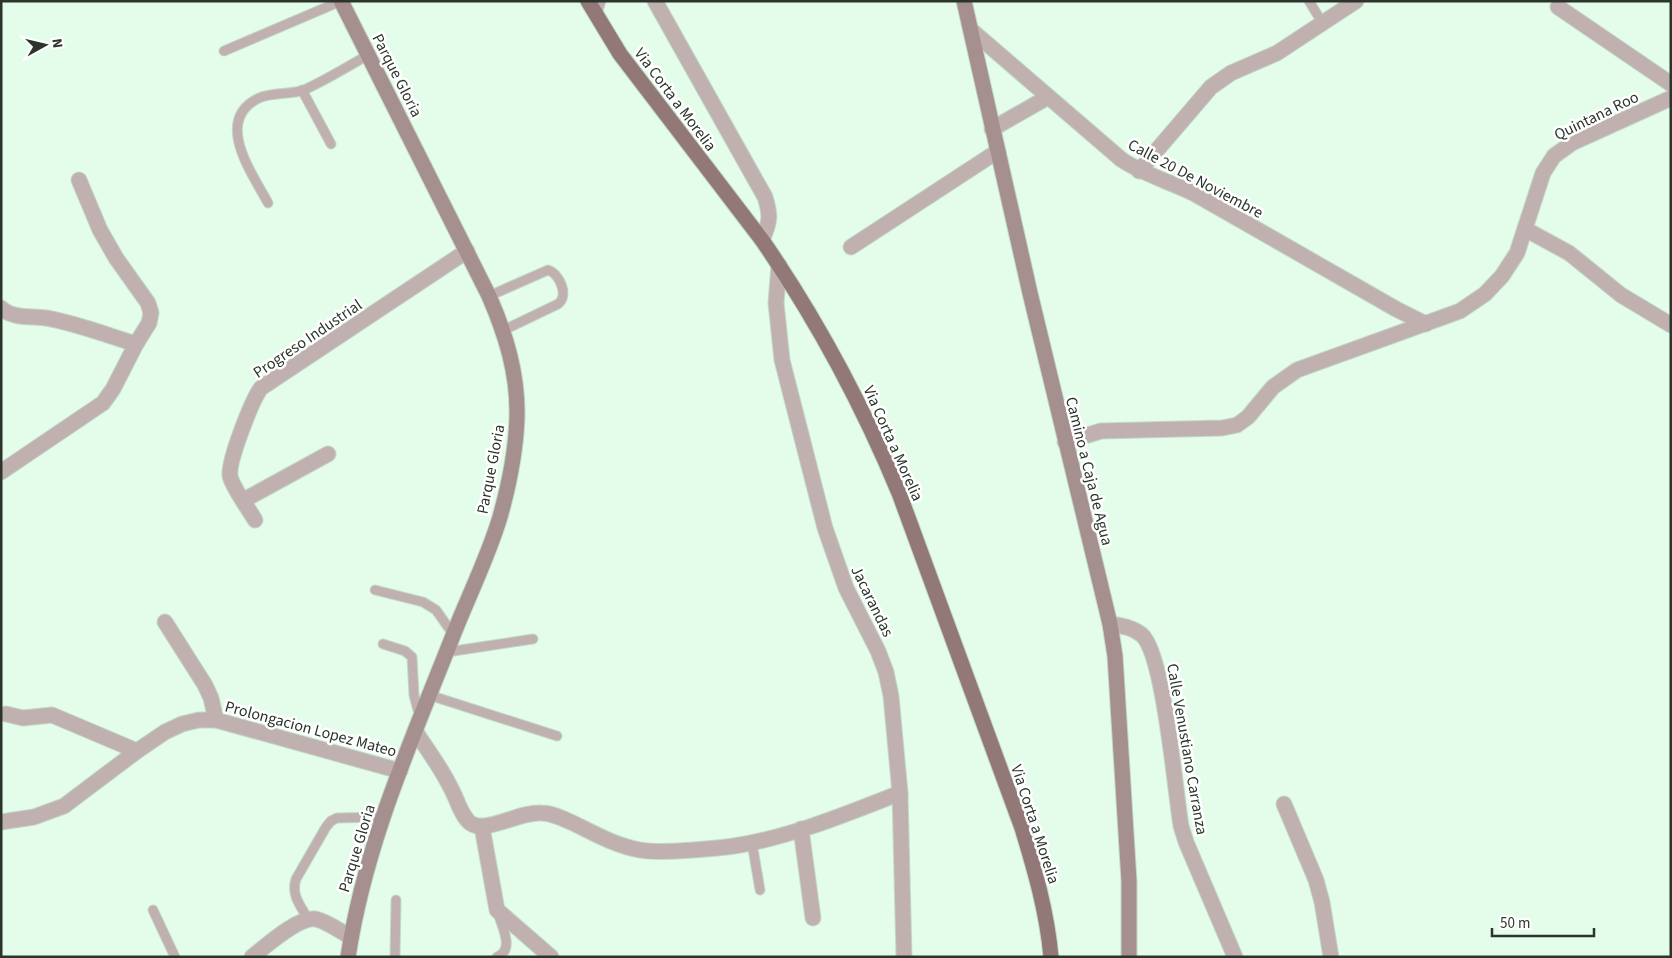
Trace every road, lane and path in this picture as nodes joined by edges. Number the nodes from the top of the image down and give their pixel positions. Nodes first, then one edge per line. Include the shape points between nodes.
1 (341, 1) edge
2 (588, 1) edge
3 (601, 1) edge
4 (655, 1) edge
5 (964, 1) edge
6 (1309, 1) edge
7 (1356, 1) edge
8 (1558, 7) dead end
9 (596, 16) junction
10 (1323, 24) junction
11 (971, 30) junction
12 (224, 51) dead end
13 (368, 56) junction
14 (1671, 84) edge
15 (302, 90) junction
16 (1048, 97) junction
17 (1671, 98) edge
18 (992, 129) junction
19 (331, 144) dead end
20 (998, 152) junction
21 (1139, 171) junction
22 (79, 180) dead end
23 (268, 203) dead end
24 (1525, 229) junction
25 (762, 240) junction
26 (851, 247) dead end
27 (467, 251) junction
28 (779, 265) junction
29 (489, 296) junction
30 (1, 308) edge
31 (1426, 324) junction
32 (1671, 325) edge
33 (504, 330) junction
34 (136, 344) junction
35 (1065, 442) junction
36 (328, 454) dead end
37 (1, 472) edge
38 (244, 500) junction
39 (255, 520) dead end
40 (375, 590) dead end
41 (165, 622) dead end
42 (1110, 624) junction
43 (453, 634) junction
44 (533, 639) dead end
45 (383, 644) dead end
46 (447, 652) junction
47 (429, 695) junction
48 (6, 714) dead end
49 (216, 720) junction
50 (417, 724) junction
51 (557, 736) dead end
52 (137, 751) junction
53 (400, 771) junction
54 (900, 793) junction
55 (1284, 804) dead end
56 (383, 817) junction
57 (1, 822) edge
58 (482, 827) junction
59 (800, 829) junction
60 (752, 843) junction
61 (760, 890) dead end
62 (396, 900) dead end
63 (153, 910) dead end
64 (497, 910) junction
65 (813, 918) dead end
66 (308, 919) junction
67 (351, 937) junction
68 (175, 957) edge
69 (252, 957) edge
70 (348, 957) edge
71 (395, 957) edge
72 (497, 957) edge
73 (551, 957) edge
74 (904, 957) edge
75 (1051, 957) edge
76 (1129, 957) edge
77 (1235, 957) edge
78 (1331, 957) edge

1 - 12 lane
1 - 13 main road, Parque Gloria
2 - 9 main road, Via Corta a Morelia
3 - 9 lane
4 - 25 street via 765,198 770,212 769,226
5 - 11 main road, Camino a Caja de Agua
6 - 10 lane
7 - 10 street
8 - 14 street
9 - 25 main road, Via Corta a Morelia via 645,87
10 - 21 street via 1277,53 1231,73 1211,87
11 - 16 street, Calle 20 De Noviembre
11 - 18 main road, Camino a Caja de Agua
13 - 15 lane
13 - 27 main road, Parque Gloria
15 - 19 lane
15 - 23 lane via 261,97 246,106 238,119 238,136 244,157
16 - 18 street
16 - 21 street, Calle 20 De Noviembre
17 - 24 street, Quintana Roo via 1572,144 1554,156 1543,173
18 - 20 main road, Camino a Caja de Agua
20 - 26 street
20 - 35 main road, Camino a Caja de Agua
21 - 31 street, Calle 20 De Noviembre via 1195,194
22 - 34 street via 104,237 152,313
24 - 31 street, Quintana Roo via 1517,253 1485,294 1460,311
24 - 32 street via 1570,253 1621,295
25 - 28 main road, Via Corta a Morelia
27 - 29 main road, Parque Gloria
27 - 38 street, Progreso Industrial via 261,388 253,401 230,469 232,483
28 - 54 street, Jacarandas via 776,303 782,360 835,559 886,672
28 - 75 main road, Via Corta a Morelia via 855,396 899,493 1022,828 1039,883
29 - 33 main road, Parque Gloria
29 - 33 lane via 548,270 556,276 563,291 564,296 558,304
30 - 34 street via 19,317 45,318
31 - 35 street, Quintana Roo via 1297,370 1273,387 1237,425 1101,432
33 - 43 main road, Parque Gloria via 514,372 517,416 513,458 500,517
34 - 37 street via 113,389 102,403
35 - 42 main road, Camino a Caja de Agua
36 - 38 street
38 - 39 street, Progreso Industrial
40 - 43 lane via 422,602 436,610
41 - 49 street via 206,685
42 - 76 main road, Camino a Caja de Agua via 1115,656 1129,881
42 - 77 street, Calle Venustiano Carranza via 1130,627 1143,636 1152,653 1161,685 1181,826
43 - 46 main road, Parque Gloria
44 - 46 lane
45 - 50 lane via 405,651 412,657
46 - 47 main road, Parque Gloria
47 - 50 main road, Parque Gloria
47 - 51 lane
48 - 52 street via 23,718 52,715
49 - 52 street, Prolongacion Lopez Mateo via 182,724
49 - 53 street, Prolongacion Lopez Mateo
50 - 53 main road, Parque Gloria
50 - 58 street via 462,813 471,824
52 - 57 street, Prolongacion Lopez Mateo via 64,806 34,817
53 - 56 main road, Parque Gloria
54 - 59 street
54 - 74 street, Jacarandas
55 - 78 street via 1316,880
56 - 66 lane via 337,818 326,827 294,886 294,894
56 - 67 main road, Parque Gloria via 360,892
58 - 60 street via 541,812 618,844 641,850 667,852
58 - 64 street
59 - 60 street
59 - 65 street
60 - 61 lane
62 - 71 lane
63 - 68 lane
64 - 72 lane via 507,943 504,953
64 - 73 street
66 - 67 street via 318,920
66 - 69 street
67 - 70 main road, Parque Gloria

